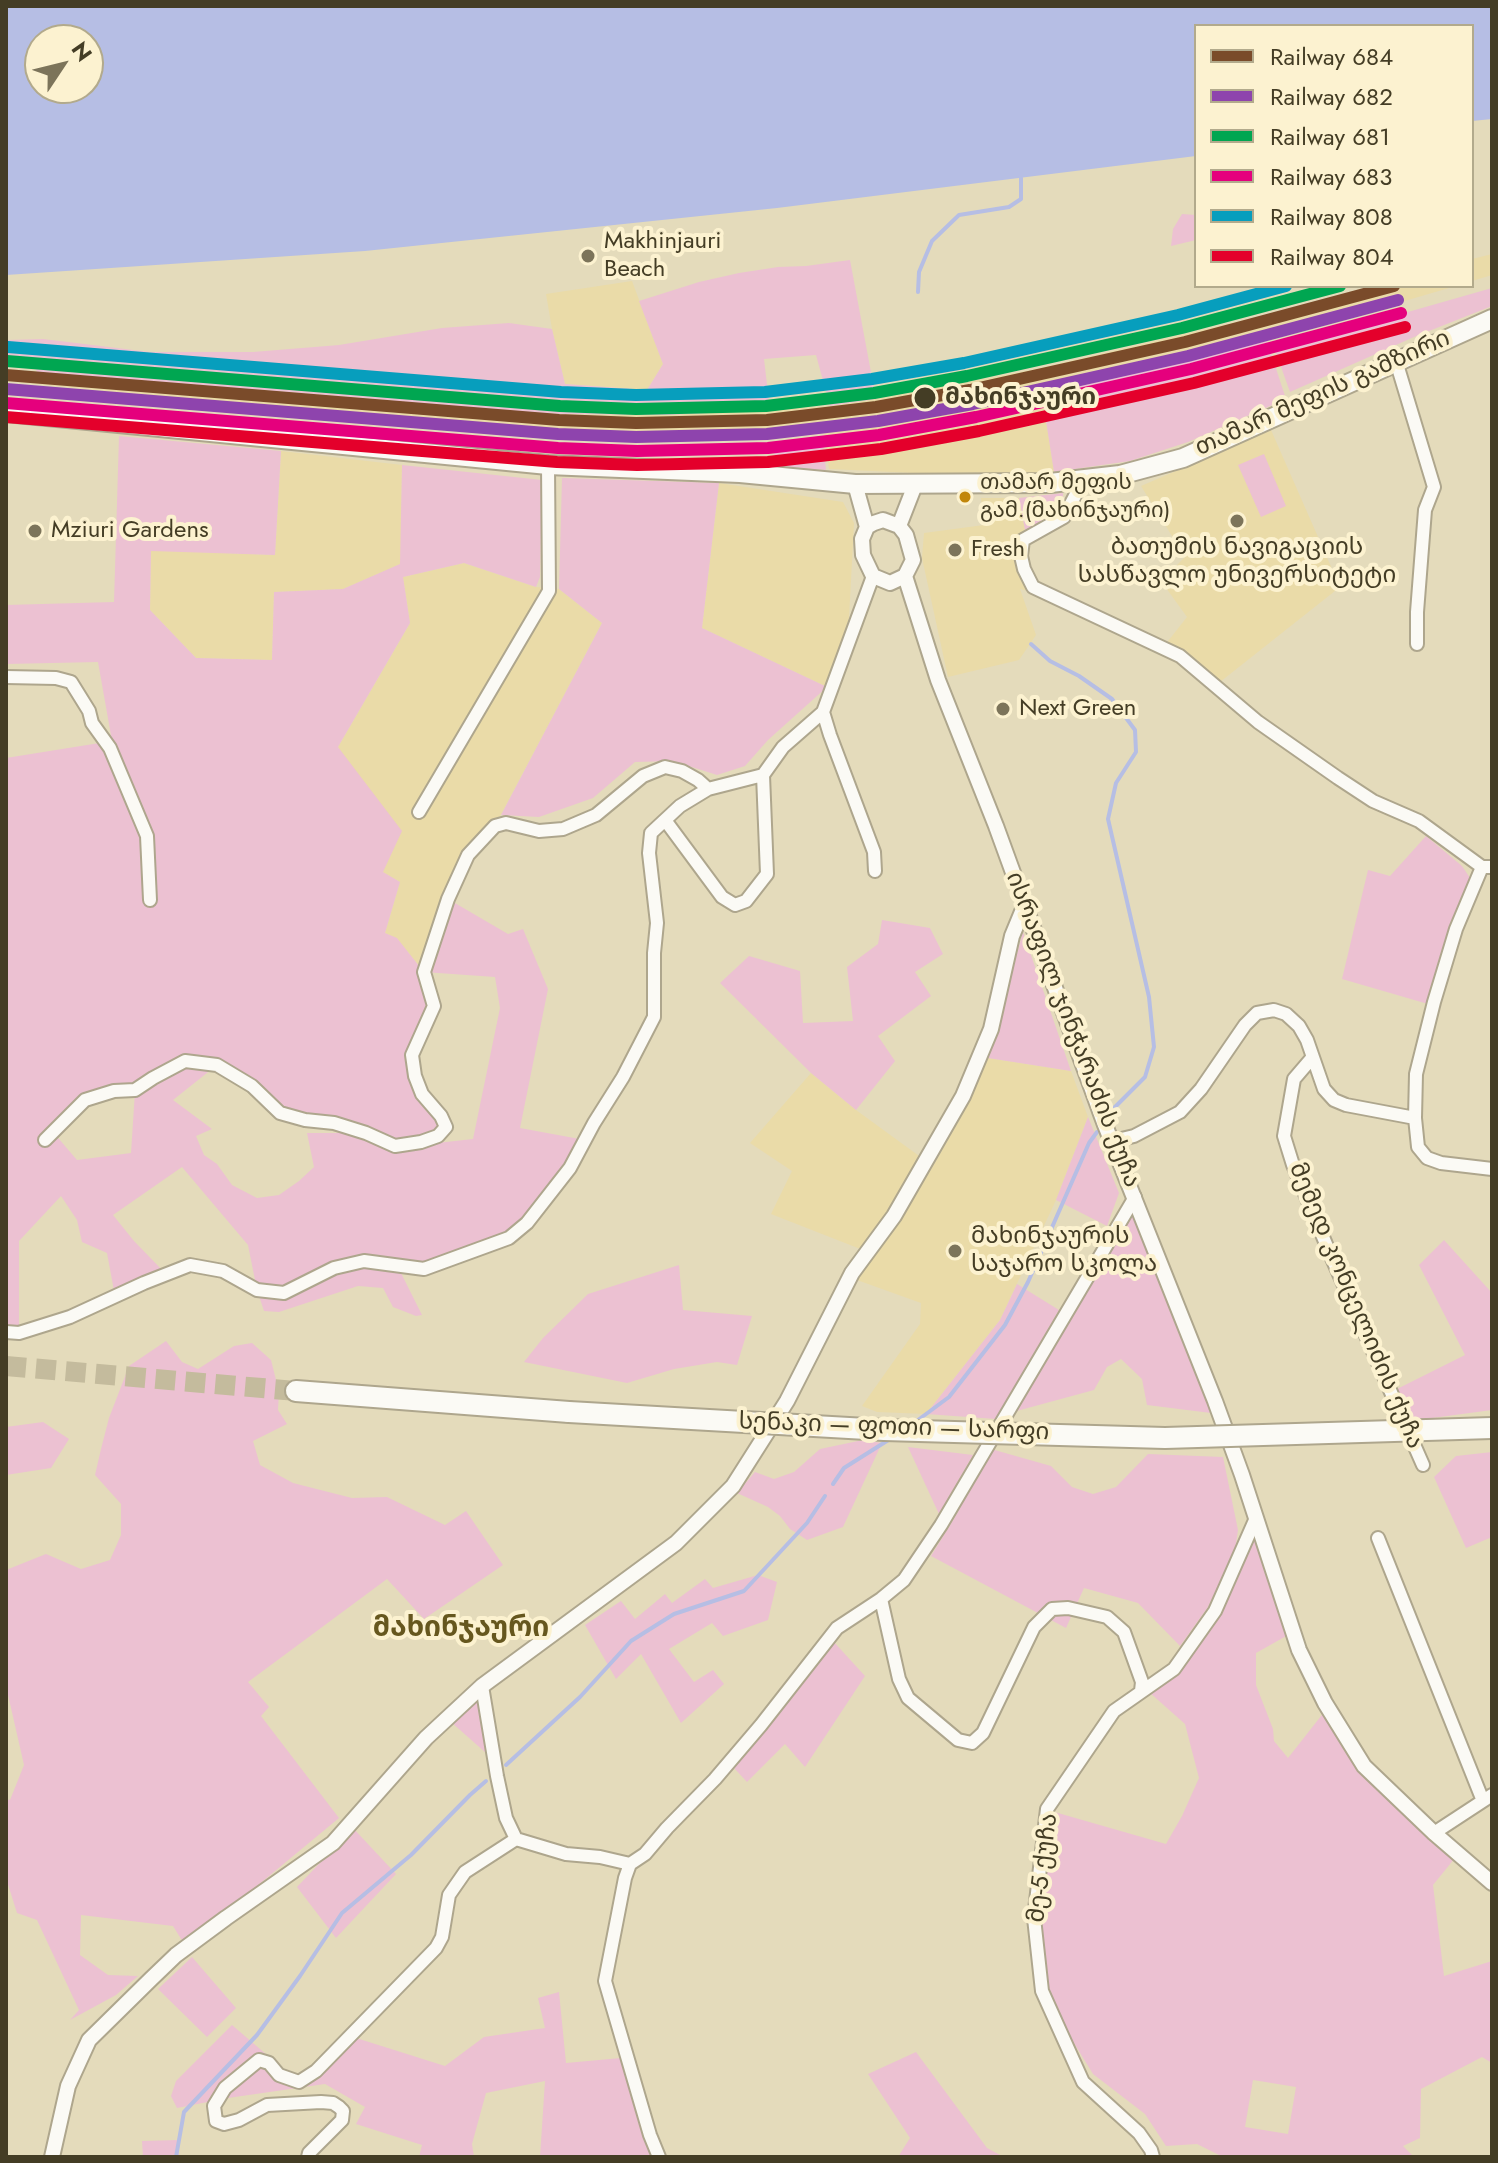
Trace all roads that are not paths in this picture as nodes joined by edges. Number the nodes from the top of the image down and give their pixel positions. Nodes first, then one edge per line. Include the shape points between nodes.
1 (1492, 319) edge
2 (1396, 361) junction
3 (6, 412) edge
4 (548, 465) junction
5 (1079, 480) junction
6 (855, 484) junction
7 (915, 485) junction
8 (899, 526) junction
9 (867, 527) junction
10 (873, 576) junction
11 (905, 576) junction
12 (1417, 644) dead end
13 (6, 677) edge
14 (823, 712) junction
15 (763, 775) junction
16 (708, 789) junction
17 (419, 812) dead end
18 (665, 820) junction
19 (1487, 867) edge
20 (875, 871) dead end
21 (150, 900) dead end
22 (1024, 907) junction
23 (1312, 1058) junction
24 (1415, 1118) junction
25 (45, 1140) dead end
26 (1113, 1141) junction
27 (1492, 1169) edge
28 (1135, 1197) junction
29 (6, 1332) edge
30 (296, 1391) tunnel mouth
31 (1492, 1428) edge
32 (1423, 1465) dead end
33 (1256, 1518) junction
34 (1378, 1538) dead end
35 (881, 1599) junction
36 (482, 1686) junction
37 (1141, 1691) junction
38 (1488, 1798) edge
39 (1434, 1833) junction
40 (516, 1839) junction
41 (630, 1864) junction
42 (1492, 1883) edge
43 (52, 2157) edge
44 (308, 2157) edge
45 (659, 2157) edge
46 (1153, 2157) edge

1 - 2 main road, თამარ მეფის გამზირი
2 - 5 main road, თამარ მეფის გამზირი via 1183,458
2 - 12 street via 1434,487 1425,510
3 - 4 main road, თამარ მეფის გამზირი
4 - 6 main road, თამარ მეფის გამზირი
4 - 17 street via 549,591
5 - 7 main road, თამარ მეფის გამზირი
5 - 19 street via 1064,517 1023,540 1021,556 1033,587 1180,656 1258,722 1338,778 1419,821
6 - 7 main road, თამარ მეფის გამზირი
6 - 9 street
7 - 8 street
8 - 9 street via 883,520
8 - 11 street, ისრაფილ ჯინჭარაძის ქუჩა via 913,560
9 - 10 street via 863,555
10 - 11 street via 890,583
10 - 14 street
11 - 22 street, ისრაფილ ჯინჭარაძის ქუჩა via 938,680
13 - 21 street via 71,682 110,748 147,836
14 - 15 street via 783,747
14 - 20 street via 874,852
15 - 16 street
15 - 18 street via 767,874 746,901 735,905 722,897
16 - 18 street
16 - 25 street via 682,771 665,767 643,776 585,820 539,831 506,823 495,826 474,847 448,899 424,972 434,1006 412,1055 422,1094 446,1127 438,1136 395,1146 334,1123 280,1113 252,1086 217,1065 185,1061 135,1090 85,1100
18 - 29 street via 651,833 649,853 657,923 654,1017 570,1168 539,1210 509,1238 424,1269 364,1261 334,1268 284,1293 257,1290 223,1271 190,1265 70,1317
19 - 24 street via 1456,929 1434,1002 1416,1074
22 - 26 street, ისრაფილ ჯინჭარაძის ქუჩა
22 - 36 street via 1012,936 991,1029 963,1096 894,1216 852,1273 787,1401 733,1486 676,1543
23 - 24 street via 1334,1100
23 - 26 street via 1299,1026 1286,1014 1257,1013 1180,1112
23 - 32 street, მემედ კონცელიძის ქუჩა via 1294,1079 1284,1136
24 - 27 street via 1418,1147 1427,1158
26 - 28 street, ისრაფილ ჯინჭარაძის ქუჩა
28 - 33 street, ისრაფილ ჯინჭარაძის ქუჩა
28 - 35 street via 941,1525 904,1580
30 - 31 highway, სენაკი — ფოთი — სარფი, bridge via 884,1430 1165,1438
33 - 37 street, მე-5 ქუჩა via 1215,1611 1174,1669
33 - 39 street, ისრაფილ ჯინჭარაძის ქუჩა via 1299,1650 1325,1703 1364,1766
34 - 38 street
35 - 37 street via 908,1698 958,1740 972,1743 983,1733 1034,1627 1052,1609 1107,1617 1124,1632
35 - 41 street via 837,1628 715,1779
36 - 40 street via 506,1818
36 - 43 street via 426,1738 333,1843 176,1955 89,2040 68,2086
37 - 46 street, მე-5 ქუჩა via 1114,1711 1047,1809 1034,1918 1042,1991 1083,2082 1139,2133
38 - 39 street
39 - 42 street, ისრაფილ ჯინჭარაძის ქუჩა
40 - 41 street
40 - 44 street via 465,1872 449,1895 436,1948 316,2071 299,2082 259,2060 225,2088 214,2106 216,2121 224,2124 267,2105 321,2102 339,2107 342,2120
41 - 45 street via 605,1981

